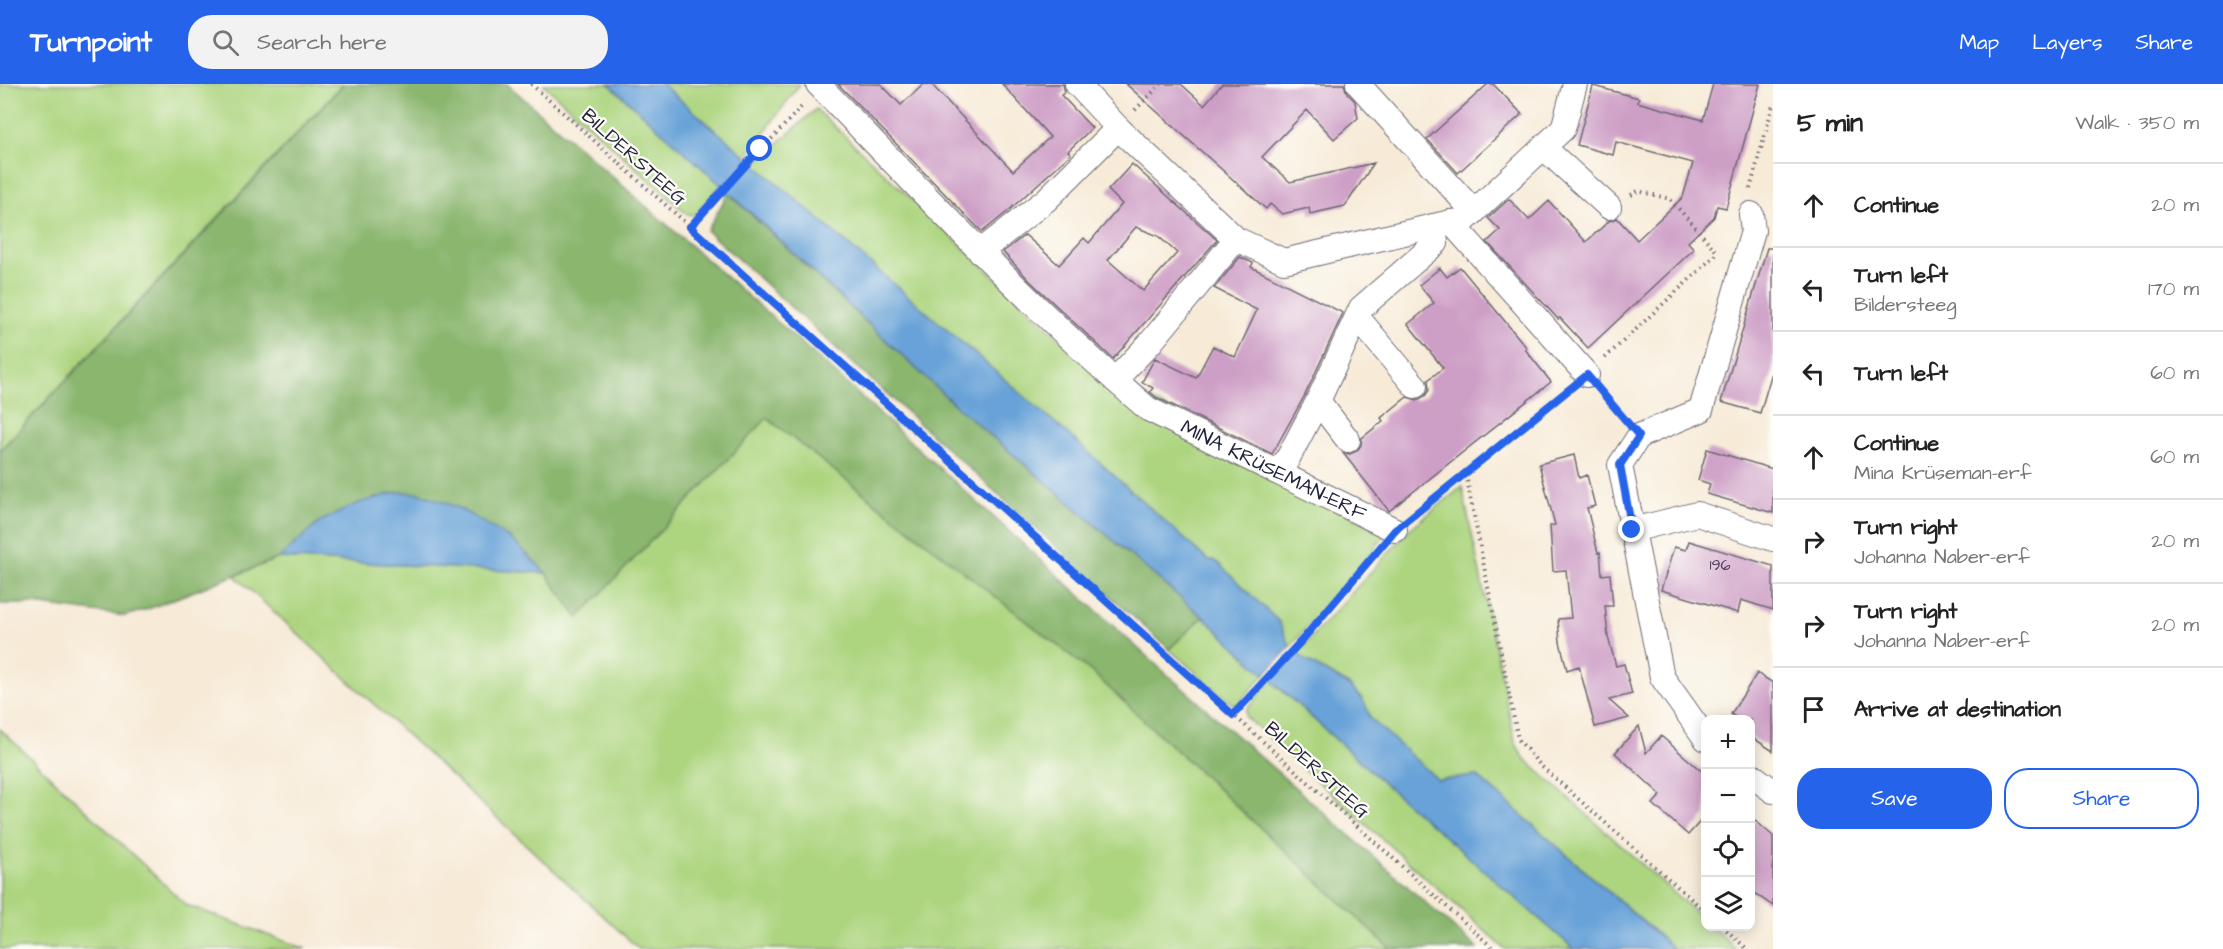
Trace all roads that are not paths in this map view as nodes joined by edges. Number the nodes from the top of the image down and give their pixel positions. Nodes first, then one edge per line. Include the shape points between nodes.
1 (1077, 84) edge
2 (1358, 84) edge
3 (1575, 84) edge
4 (812, 93) edge
5 (1118, 128) junction
6 (1544, 148) junction
7 (1609, 207) road end
8 (1474, 212) junction
9 (1751, 214) road end
10 (1443, 224) junction
11 (1236, 239) junction
12 (980, 252) junction
13 (1358, 318) junction
14 (1587, 375) road end
15 (1115, 380) junction
16 (1415, 386) dead end
17 (1318, 401) junction
18 (1348, 440) dead end
19 (1282, 466) junction
20 (1395, 530) road end
21 (1632, 530) junction
22 (1773, 539) edge
23 (1701, 732) edge
24 (1755, 778) edge
25 (1773, 791) edge

1 - 5 street
2 - 8 street
3 - 6 street via 1563,129
4 - 12 street, MINA KRÜSEMAN-ERF
5 - 11 street
5 - 12 street via 1046,200
6 - 7 street
6 - 8 street
8 - 10 street via 1464,221
9 - 21 street via 1753,231 1701,410 1639,436 1620,465
10 - 11 street via 1284,261
10 - 13 street, MINA KRÜSEMAN-ERF via 1436,243 1361,308
10 - 14 street
11 - 15 street
12 - 15 street, MINA KRÜSEMAN-ERF
13 - 16 street
13 - 17 street, MINA KRÜSEMAN-ERF
15 - 19 street, MINA KRÜSEMAN-ERF via 1148,409
17 - 18 street
17 - 19 street, MINA KRÜSEMAN-ERF
19 - 20 street, MINA KRÜSEMAN-ERF
21 - 22 street via 1697,514
21 - 23 street via 1662,677
24 - 25 street

